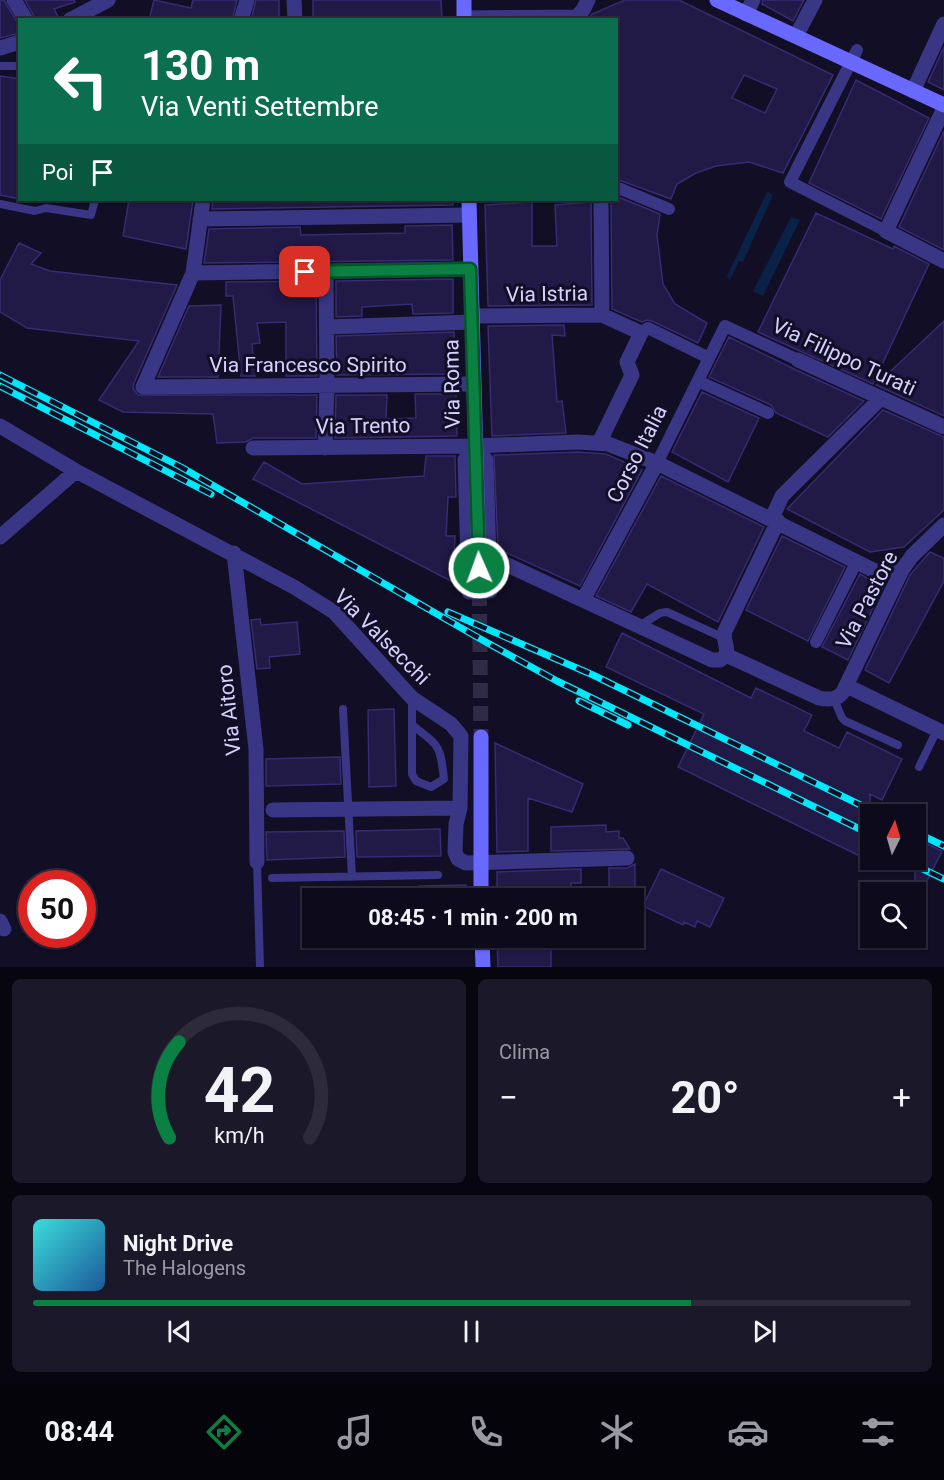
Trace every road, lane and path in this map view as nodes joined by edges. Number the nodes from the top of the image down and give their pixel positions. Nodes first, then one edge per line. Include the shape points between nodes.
1 (14, 0) edge
2 (108, 0) edge
3 (247, 0) edge
4 (294, 0) edge
5 (464, 0) edge
6 (588, 0) edge
7 (717, 0) edge
8 (815, 0) edge
9 (749, 7) edge
10 (25, 18) edge
11 (74, 18) edge
12 (242, 18) edge
13 (295, 18) edge
14 (464, 18) edge
15 (520, 18) edge
16 (944, 24) edge
17 (796, 36) junction
18 (18, 43) edge
19 (0, 48) edge
20 (854, 56) junction
21 (0, 66) edge
22 (18, 66) edge
23 (913, 91) junction
24 (944, 107) edge
25 (618, 188) edge
26 (95, 201) edge
27 (203, 201) edge
28 (601, 201) edge
29 (0, 204) edge
30 (469, 207) edge
31 (669, 209) dead end
32 (200, 219) junction
33 (886, 231) junction
34 (944, 261) edge
35 (470, 269) junction
36 (326, 271) junction
37 (193, 273) junction
38 (602, 315) junction
39 (472, 319) junction
40 (725, 326) joint
41 (327, 327) junction
42 (641, 333) junction
43 (709, 358) junction
44 (798, 360) joint
45 (698, 381) junction
46 (473, 384) junction
47 (327, 386) junction
48 (882, 398) junction
49 (768, 413) dead end
50 (0, 426) edge
51 (944, 427) edge
52 (598, 443) junction
53 (474, 446) junction
54 (325, 447) junction
55 (253, 448) dead end
56 (657, 463) junction
57 (76, 471) junction
58 (775, 520) junction
59 (944, 525) edge
60 (0, 537) edge
61 (234, 553) junction
62 (857, 561) junction
63 (484, 566) junction
64 (902, 570) junction
65 (583, 600) junction
66 (638, 626) junction
67 (724, 638) junction
68 (816, 642) dead end
69 (726, 655) junction
70 (847, 686) junction
71 (412, 698) junction
72 (834, 699) junction
73 (343, 709) dead end
74 (412, 725) junction
75 (941, 731) edge
76 (481, 737) tunnel mouth
77 (898, 745) dead end
78 (919, 767) dead end
79 (460, 808) junction
80 (348, 809) junction
81 (273, 810) dead end
82 (627, 858) dead end
83 (257, 862) joint
84 (480, 862) junction
85 (438, 875) dead end
86 (352, 877) junction
87 (272, 878) dead end
88 (481, 888) edge
89 (482, 948) edge
90 (260, 967) edge
91 (483, 967) edge

1 - 10 street
2 - 11 street
3 - 12 street
4 - 13 street
5 - 14 main road
6 - 15 street via 577,17
7 - 9 main road
8 - 17 street
9 - 17 main road
16 - 23 street
17 - 20 main road
18 - 19 street
20 - 23 main road
20 - 33 street via 790,182
21 - 22 lane
23 - 24 main road
24 - 33 street
25 - 31 street
26 - 29 lane via 91,215
27 - 32 street
28 - 38 street
30 - 32 street
30 - 35 main road, Via Roma
32 - 37 street
33 - 34 street
35 - 36 street
35 - 39 main road, Via Roma
36 - 37 street
36 - 41 street
37 - 47 street, Via Francesco Spirito via 143,387
38 - 39 street, Via Istria
38 - 42 street, Via Istria
39 - 41 street, Via Istria
39 - 46 main road, Via Roma
40 - 43 street, Corso Italia
40 - 44 street, Via Filippo Turati
41 - 47 street
42 - 43 street via 648,328
42 - 52 street via 627,362 632,375
43 - 45 street, Corso Italia
44 - 48 street, Via Filippo Turati
45 - 49 street
45 - 56 street, Corso Italia
46 - 47 street, Via Francesco Spirito
46 - 53 main road, Via Roma
47 - 54 street
48 - 51 street, Via Filippo Turati
48 - 58 street via 782,496
50 - 57 street, Via Valsecchi
52 - 53 street
52 - 56 street
53 - 54 street, Via Trento
53 - 63 main road, Via Roma
53 - 63 street via 465,460 469,592 490,591
54 - 55 street, Via Trento
56 - 58 street
56 - 65 street, Corso Italia
57 - 60 street
57 - 61 street, Via Valsecchi
58 - 62 street
58 - 67 street
59 - 64 street, Via Pastore
61 - 71 street, Via Valsecchi via 334,612
61 - 83 street, Via Aitoro via 256,749
62 - 64 street via 875,571
62 - 68 street
63 - 65 street via 503,563
64 - 70 street, Via Pastore
65 - 66 street
66 - 67 lane via 667,612
66 - 69 street via 712,660
67 - 69 street
69 - 72 street via 819,698
70 - 72 street, Via Pastore
70 - 75 street
71 - 74 lane
71 - 79 street, Via Valsecchi via 451,724 460,736
72 - 77 lane via 845,721
73 - 80 lane
74 - 74 lane via 412,774 431,787 444,779 438,745
75 - 78 lane
76 - 84 main road
79 - 80 street
79 - 84 street, Via Valsecchi via 455,852 466,863
80 - 81 street
80 - 86 lane
82 - 84 street
83 - 90 lane
84 - 88 main road
85 - 86 lane
86 - 87 lane
89 - 91 main road

